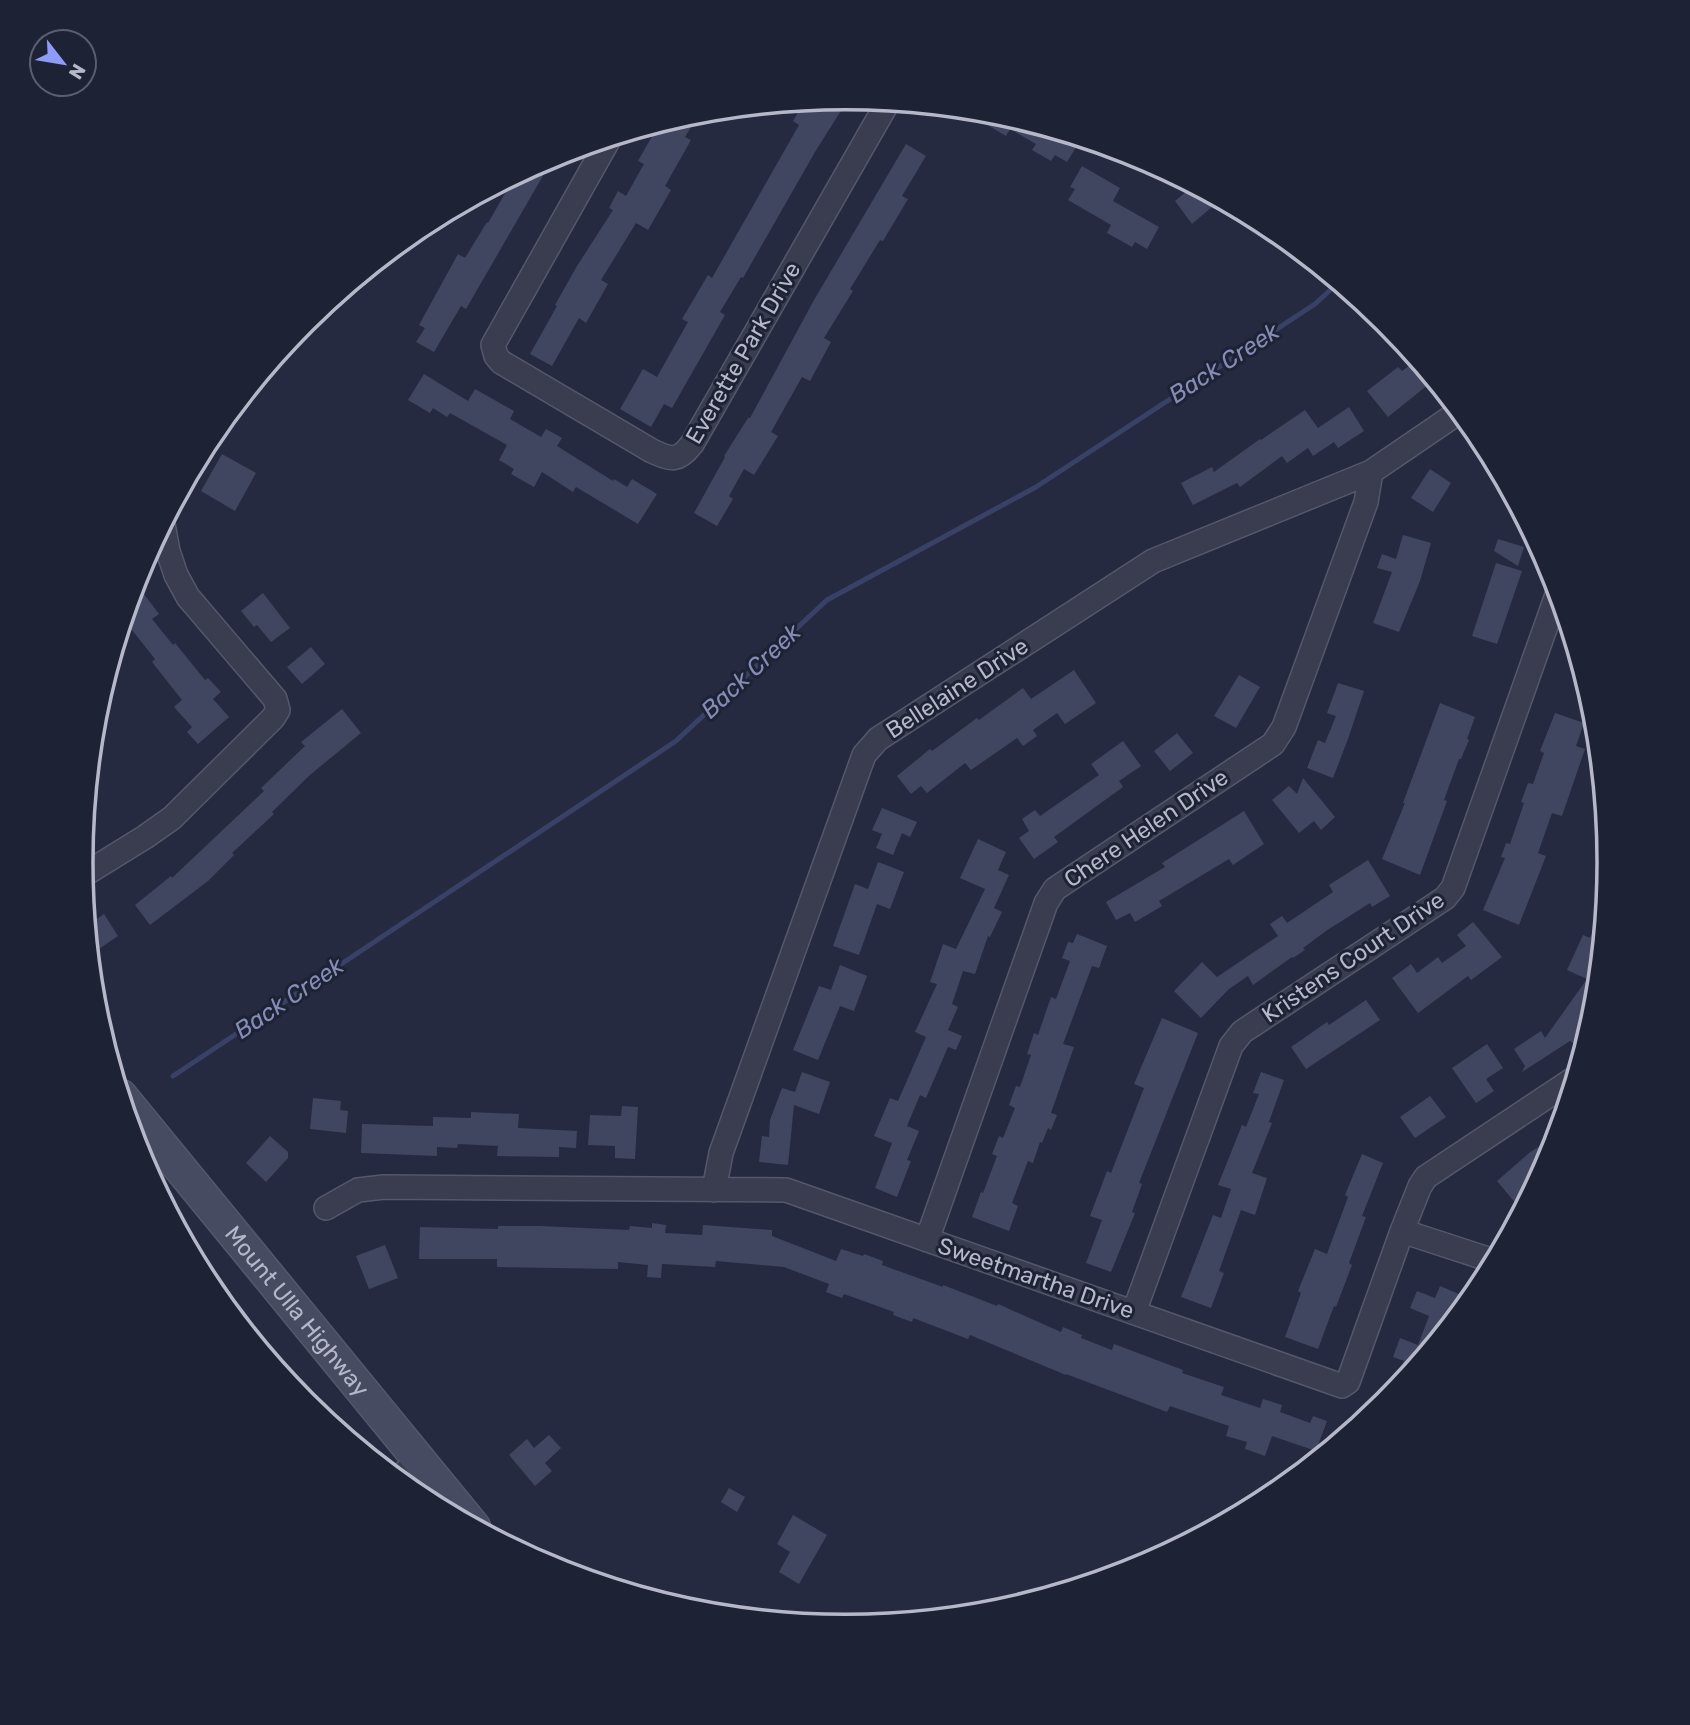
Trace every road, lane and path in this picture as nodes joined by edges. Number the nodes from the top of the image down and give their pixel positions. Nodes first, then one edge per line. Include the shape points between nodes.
1 (883, 112) edge
2 (603, 150) edge
3 (1451, 418) edge
4 (1371, 472) junction
5 (165, 540) edge
6 (1552, 608) edge
7 (93, 869) edge
8 (1563, 1086) edge
9 (138, 1119) edge
10 (714, 1190) junction
11 (326, 1208) dead end
12 (1402, 1231) junction
13 (927, 1240) junction
14 (1484, 1258) edge
15 (1134, 1312) junction
16 (408, 1470) edge
17 (434, 1492) edge

1 - 2 street, Everette Park Drive via 692,443 674,459 652,451 501,362 493,345
3 - 4 street, Bellelaine Drive
4 - 10 street, Bellelaine Drive via 1153,561 878,739 864,755 721,1153
4 - 13 street, Chere Helen Drive via 1366,502 1284,727 1273,744 1055,889 1046,904
5 - 7 street via 188,597 275,699 278,710 172,818
6 - 15 street, Kristens Court Drive via 1453,888 1445,898 1242,1032 1231,1046
8 - 12 street, Sweetmartha Drive via 1426,1177
9 - 16 main road, Mount Ulla Highway
10 - 11 street, Sweetmartha Drive via 384,1187 358,1190
10 - 13 street, Sweetmartha Drive via 786,1190
12 - 14 street
12 - 15 street, Sweetmartha Drive via 1348,1381 1342,1386
13 - 15 street, Sweetmartha Drive
16 - 17 main road, Mount Ulla Highway

